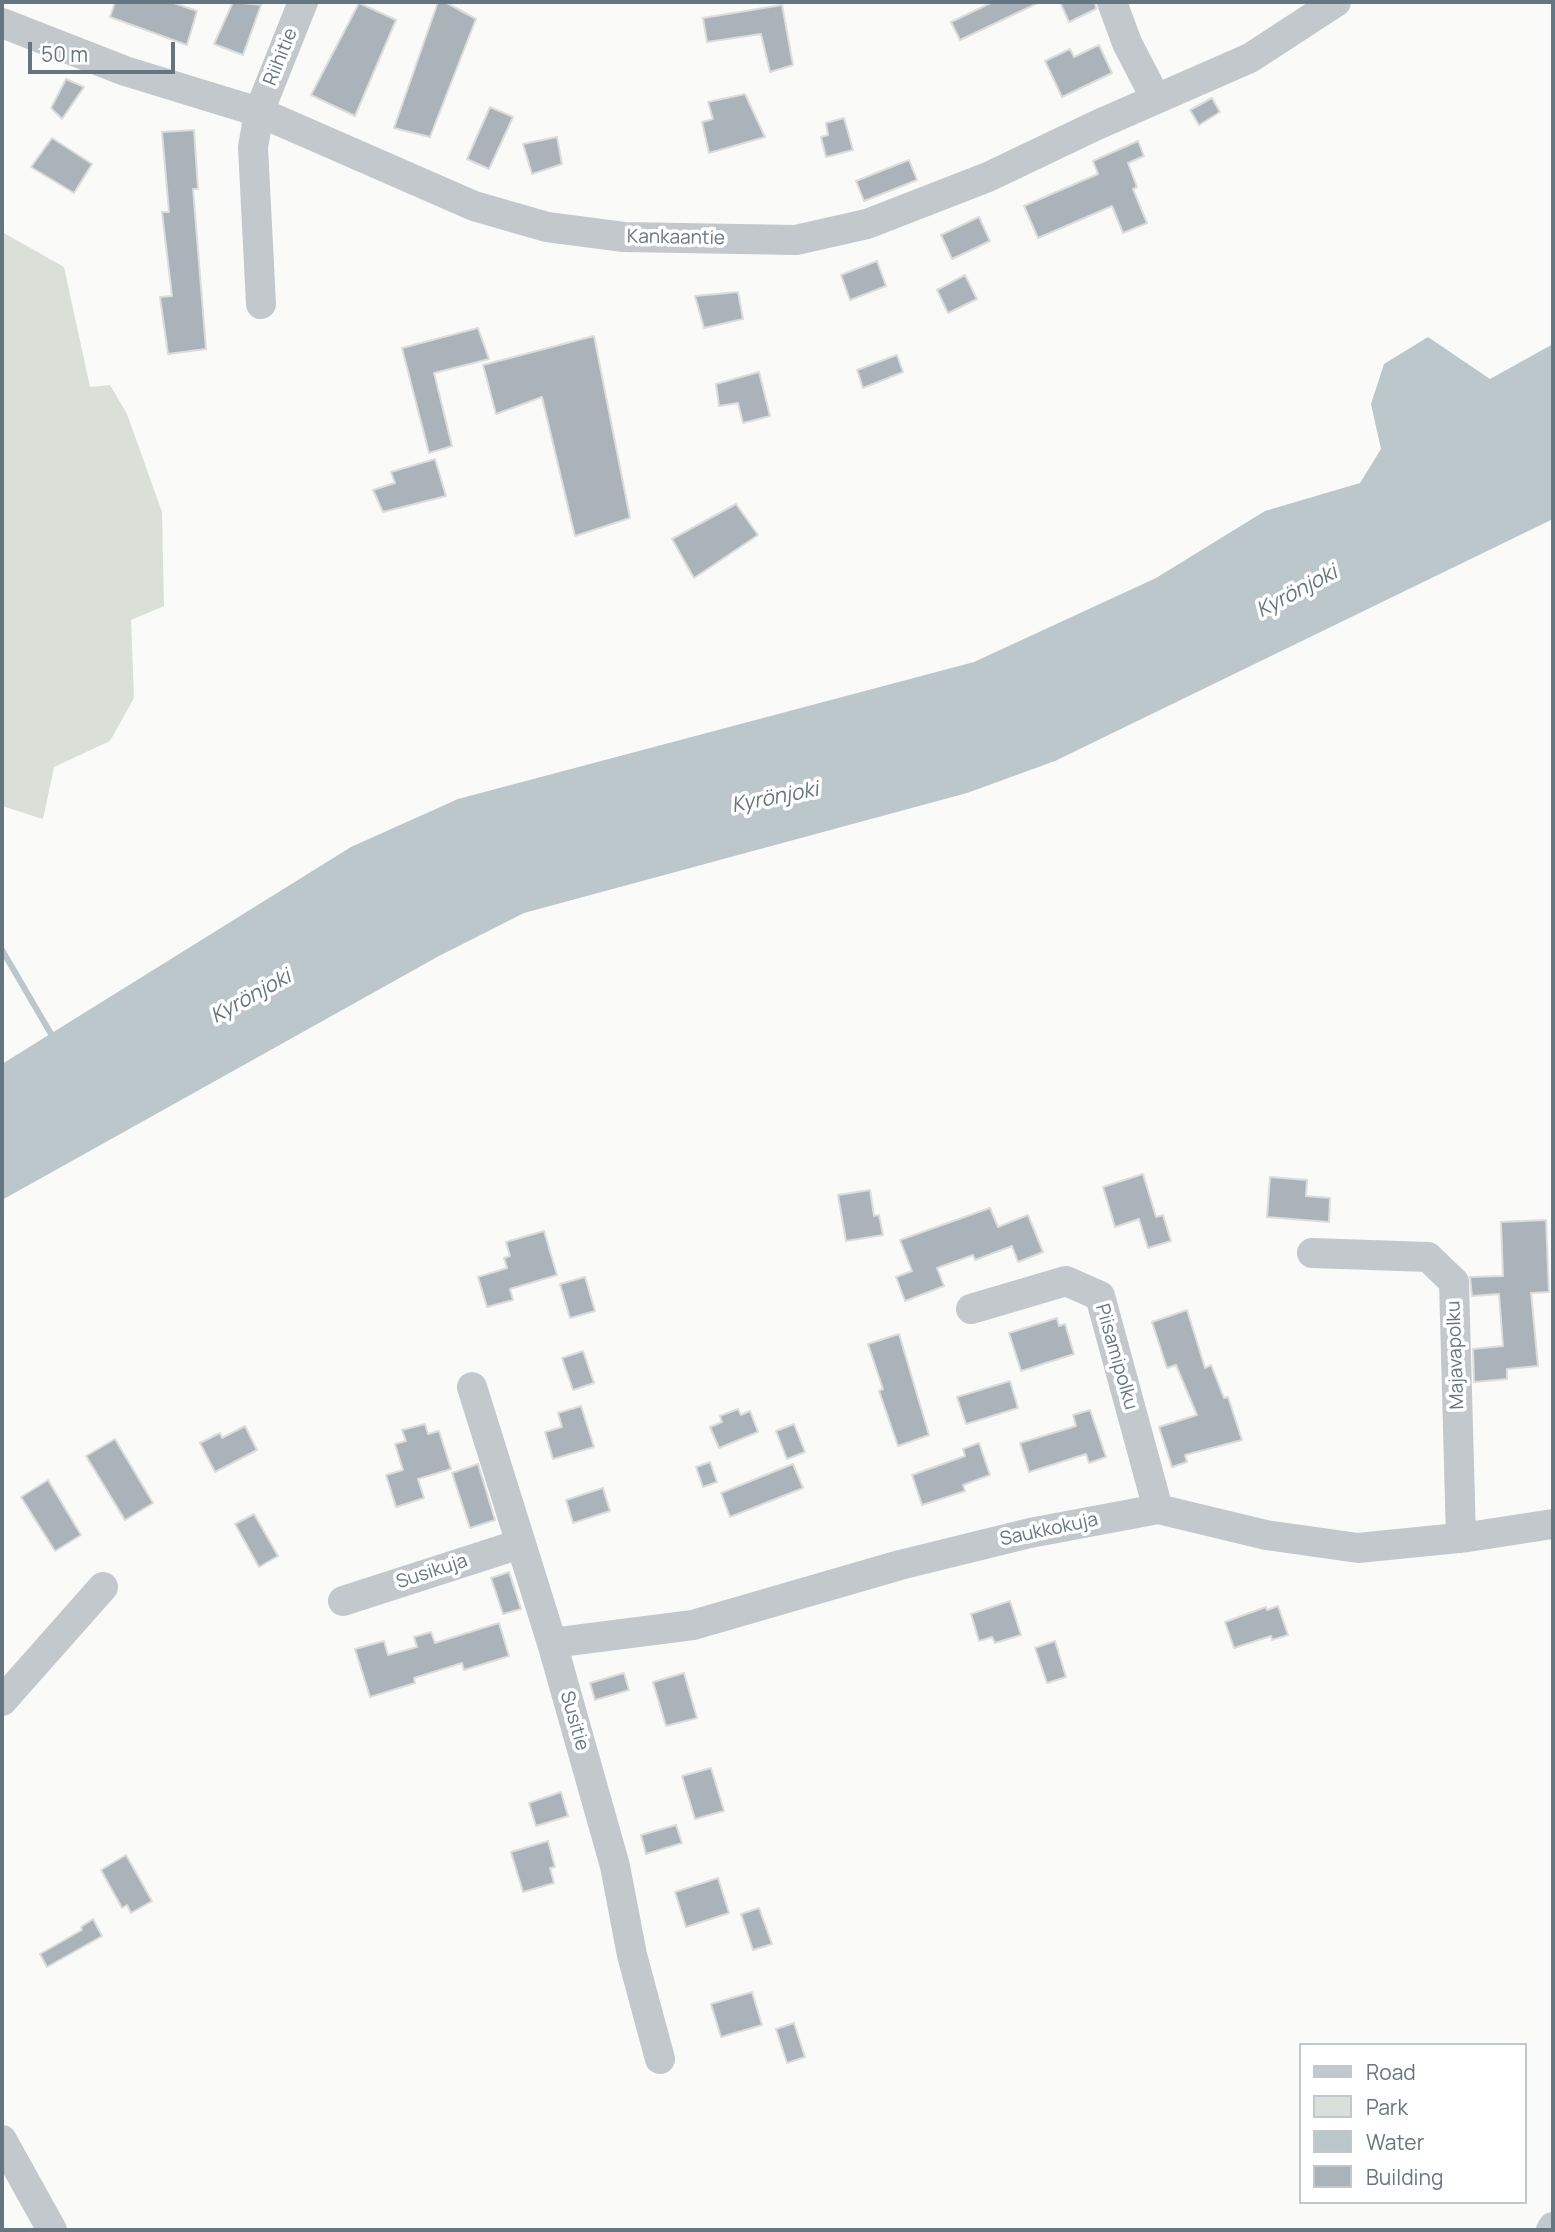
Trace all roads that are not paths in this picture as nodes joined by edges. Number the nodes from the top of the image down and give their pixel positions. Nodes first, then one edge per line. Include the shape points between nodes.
1 (303, 2) edge
2 (1112, 2) edge
3 (1336, 2) edge
4 (2, 23) edge
5 (1156, 99) junction
6 (259, 112) junction
7 (261, 304) dead end
8 (1312, 1253) dead end
9 (971, 1308) dead end
10 (472, 1387) dead end
11 (1158, 1509) junction
12 (1553, 1524) edge
13 (1461, 1538) junction
14 (520, 1544) junction
15 (103, 1587) dead end
16 (343, 1601) dead end
17 (552, 1643) junction
18 (2, 1701) edge
19 (660, 2059) dead end
20 (2, 2140) edge
21 (52, 2230) edge

1 - 6 street, Riihitie
2 - 5 street
3 - 5 street, Kankaantie via 1250,58
4 - 6 street, Kankaantie via 125,71
5 - 6 street, Kankaantie via 912,208 796,240 624,237 547,227 474,206
6 - 7 street, Riihitie via 253,147
8 - 13 street, Majavapolku via 1429,1257 1454,1282
9 - 11 street, Piisamipolku via 1066,1281 1100,1296
10 - 14 street, Susitie
11 - 13 street, Saukkokuja via 1266,1535 1358,1548
11 - 17 street, Saukkokuja via 1030,1533 900,1565 693,1625
12 - 13 street, Saukkokuja
14 - 16 street, Susikuja
14 - 17 street, Susitie
15 - 18 street
17 - 19 street, Susitie via 615,1866 632,1955
20 - 21 street

